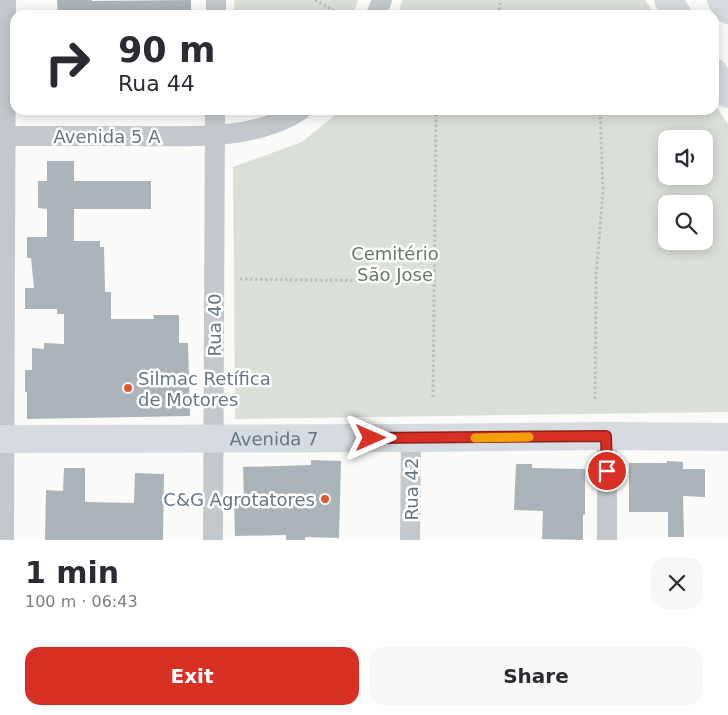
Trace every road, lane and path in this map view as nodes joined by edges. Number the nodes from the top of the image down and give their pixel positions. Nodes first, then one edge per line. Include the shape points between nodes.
1 (6, 0) edge
2 (315, 0) edge
3 (721, 0) edge
4 (333, 10) edge
5 (728, 10) edge
6 (719, 80) edge
7 (728, 94) edge
8 (215, 115) edge
9 (294, 115) edge
10 (436, 115) edge
11 (600, 115) edge
12 (3, 136) edge
13 (215, 136) junction
14 (240, 279) dead end
15 (434, 279) junction
16 (433, 398) dead end
17 (596, 399) dead end
18 (606, 436) junction
19 (728, 437) edge
20 (214, 438) junction
21 (411, 438) junction
22 (2, 439) edge
23 (4, 540) edge
24 (213, 540) edge
25 (410, 540) edge
26 (607, 540) edge

1 - 12 street
2 - 4 path
3 - 5 street
6 - 7 street
8 - 13 street, Rua 40
9 - 13 street, Avenida 5 A via 260,128
10 - 15 path
11 - 17 path via 604,191 596,277
12 - 13 street, Avenida 5 A
12 - 22 street
13 - 20 street, Rua 40
14 - 15 path
15 - 16 path
18 - 19 street, Avenida 7
18 - 21 street, Avenida 7
18 - 26 street
20 - 21 street, Avenida 7
20 - 22 street, Avenida 7
20 - 24 street, Rua 40
21 - 25 street, Rua 42
22 - 23 street

